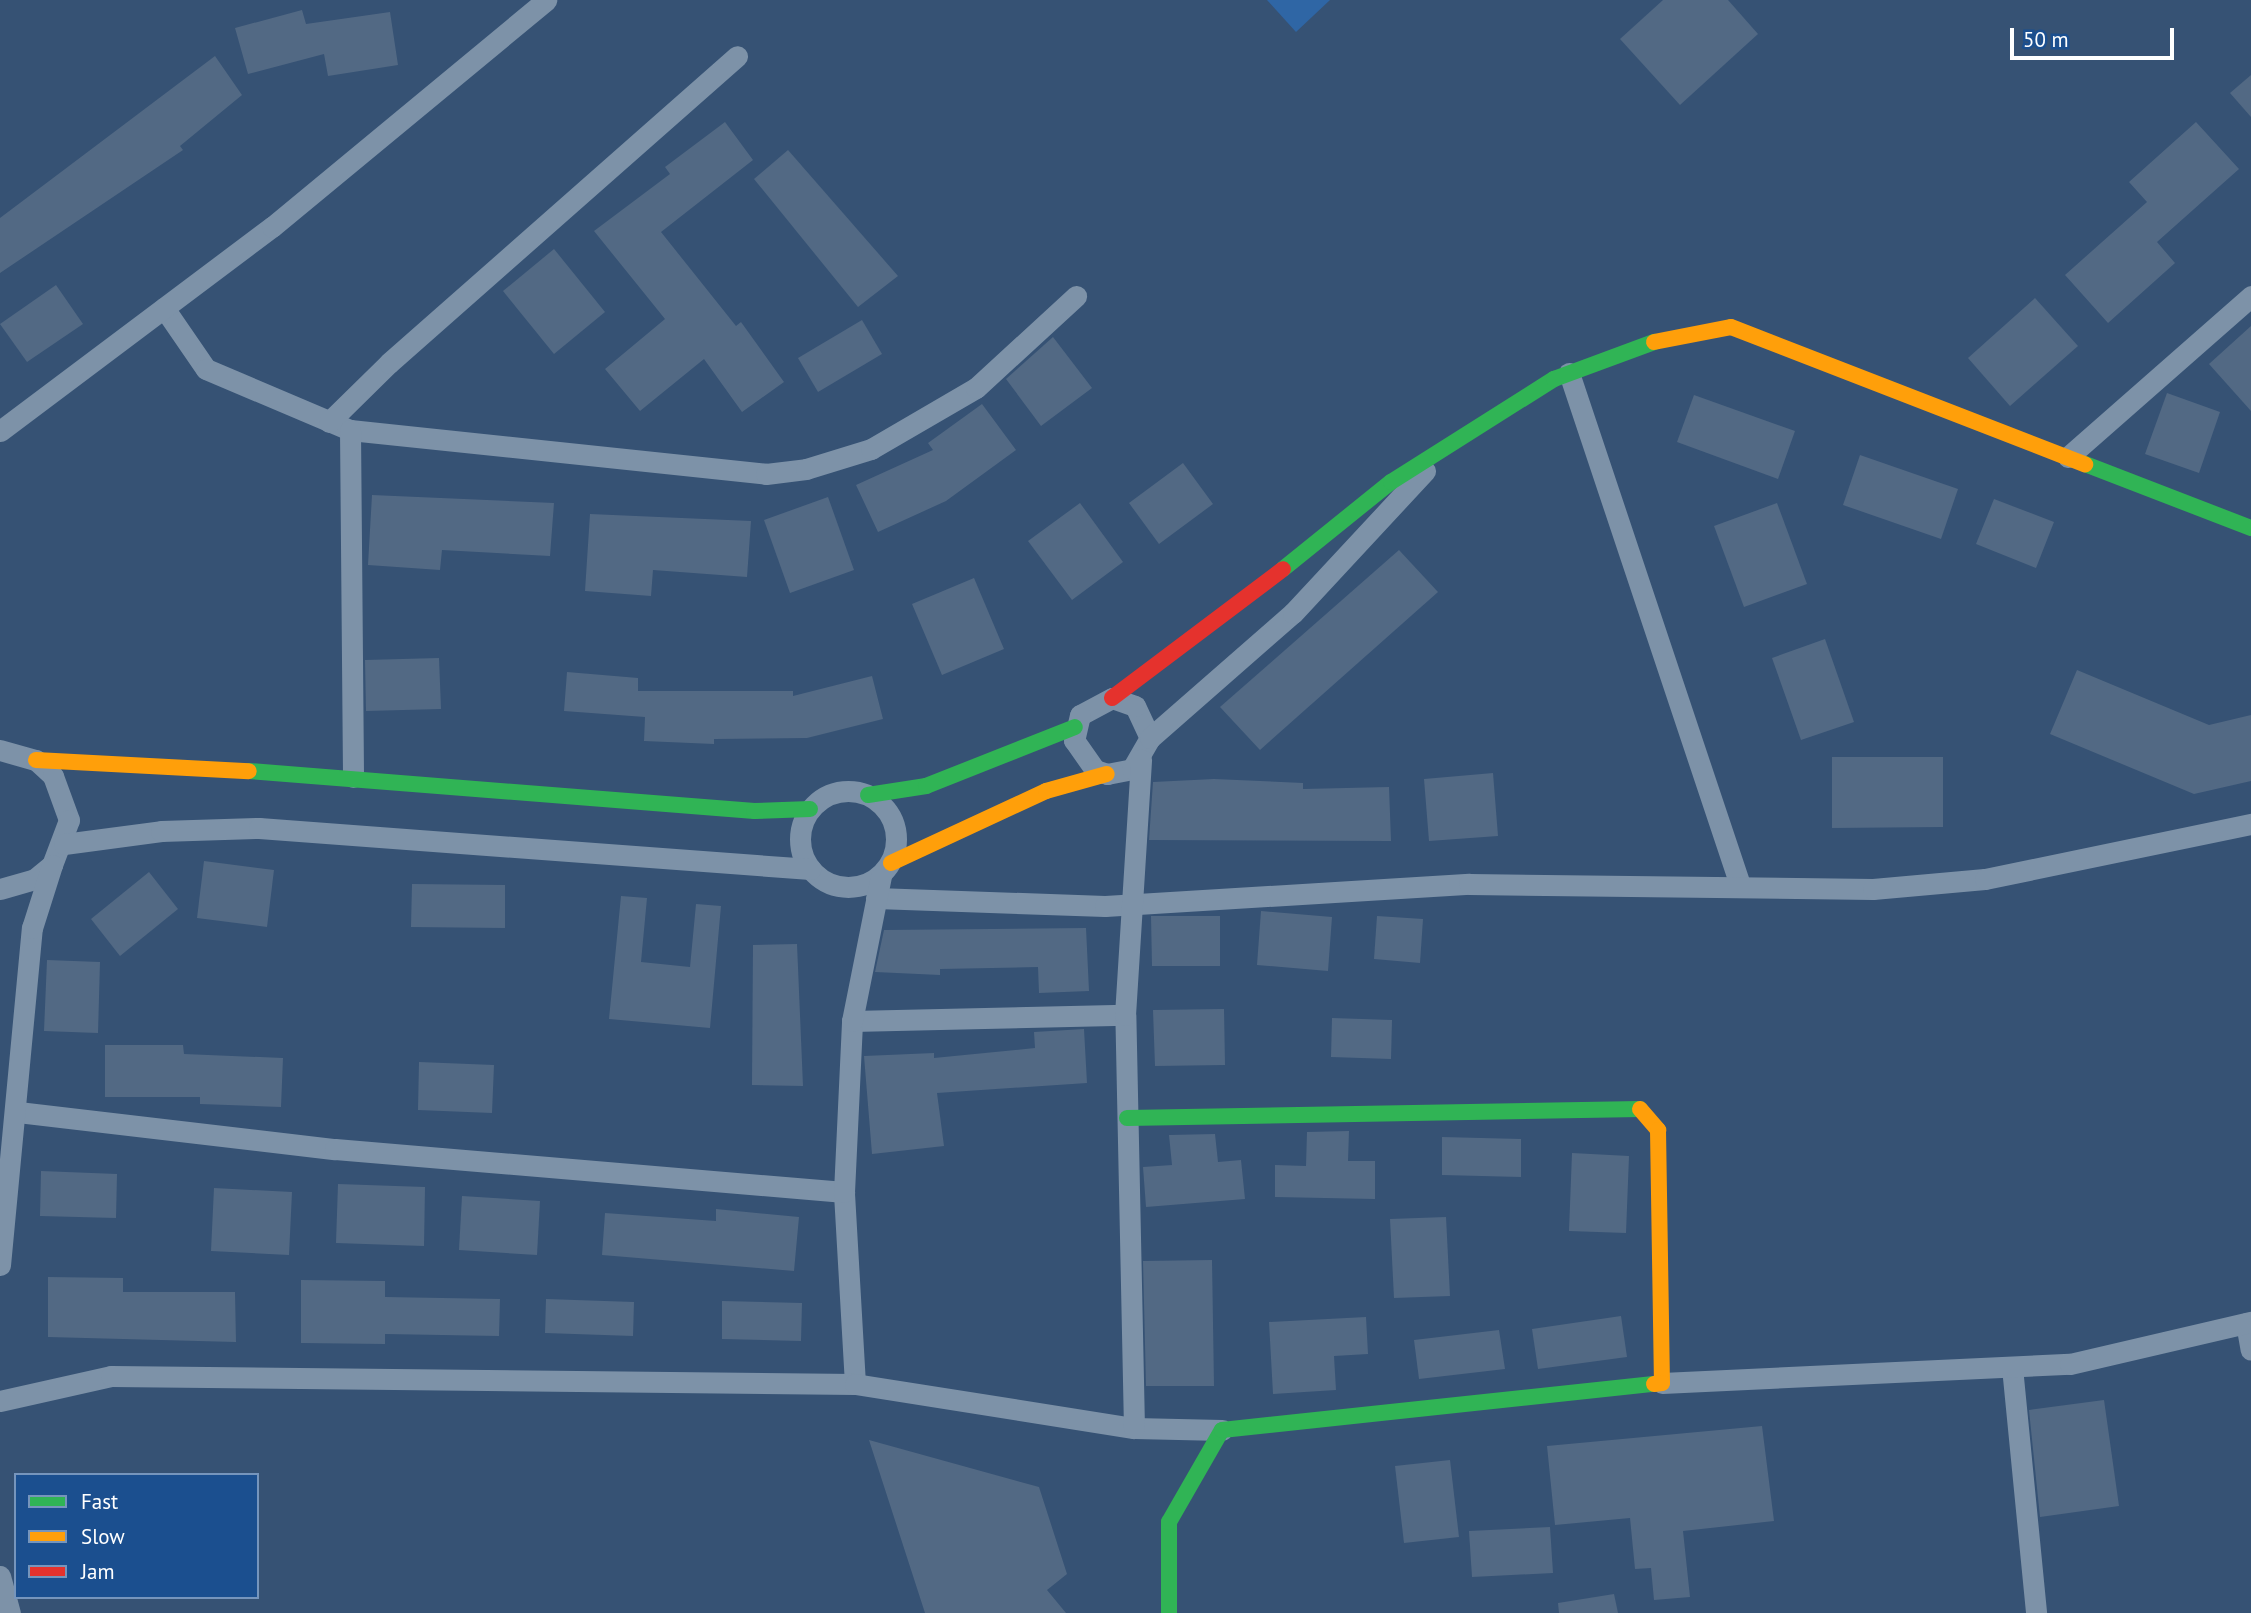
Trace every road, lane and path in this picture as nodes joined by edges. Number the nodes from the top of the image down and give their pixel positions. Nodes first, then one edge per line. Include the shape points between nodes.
1 (547, 0) edge
2 (737, 57) dead end
3 (1076, 296) dead end
4 (2251, 296) edge
5 (164, 309) junction
6 (1569, 373) junction
7 (329, 422) junction
8 (350, 430) junction
9 (0, 431) edge
10 (1449, 445) junction
11 (2068, 457) junction
12 (2251, 528) edge
13 (1112, 698) junction
14 (1075, 727) junction
15 (1150, 738) junction
16 (0, 750) edge
17 (36, 760) junction
18 (1142, 760) junction
19 (1107, 774) junction
20 (353, 778) junction
21 (868, 795) junction
22 (810, 809) junction
23 (2251, 824) edge
24 (64, 844) junction
25 (52, 865) junction
26 (810, 869) junction
27 (886, 869) junction
28 (1741, 885) junction
29 (0, 889) edge
30 (876, 898) junction
31 (1132, 902) junction
32 (1125, 1015) junction
33 (852, 1021) junction
34 (18, 1112) junction
35 (1127, 1118) junction
36 (844, 1192) junction
37 (0, 1265) edge
38 (2248, 1322) edge
39 (2251, 1350) edge
40 (2012, 1367) junction
41 (1662, 1383) junction
42 (855, 1384) junction
43 (0, 1401) edge
44 (1134, 1428) junction
45 (1222, 1430) junction
46 (0, 1576) edge
47 (10, 1613) edge
48 (1169, 1613) edge
49 (2036, 1613) edge

1 - 5 street
2 - 7 street via 389,363
3 - 8 street via 976,388 871,449 806,469 766,474
4 - 11 street
5 - 7 street via 206,369
5 - 9 street
6 - 10 main road
6 - 11 main road via 1639,345 1731,327
6 - 28 street
7 - 8 street
8 - 20 street
10 - 13 main road via 1391,482
10 - 15 street via 1293,613
11 - 12 main road
13 - 14 street via 1089,706
13 - 15 street via 1135,706
14 - 19 street via 1078,752 1095,770
14 - 21 main road via 926,786
15 - 18 street
16 - 17 street
17 - 20 main road
17 - 24 street via 65,797
18 - 19 street
18 - 31 street
19 - 27 main road via 1046,791
20 - 22 main road via 754,811
21 - 22 street via 836,792
21 - 27 street via 887,810 897,832
22 - 26 street via 800,839
23 - 28 street via 1985,879 1873,890
24 - 25 street
24 - 26 street via 161,831 259,828
25 - 29 street via 35,879
25 - 34 street via 32,928
26 - 27 street via 821,880 852,888
27 - 30 street
28 - 31 street via 1469,884
30 - 31 street
30 - 33 street
31 - 32 street
32 - 33 street
32 - 35 street
33 - 36 street
34 - 36 street via 335,1149
34 - 37 street
35 - 41 main road via 1642,1110 1658,1130
35 - 44 street
36 - 42 street
38 - 39 street
38 - 40 street via 2070,1364
40 - 41 street
40 - 49 street
41 - 45 main road
42 - 43 street via 111,1376
42 - 44 street
44 - 45 street
45 - 48 main road via 1169,1522
46 - 47 street

